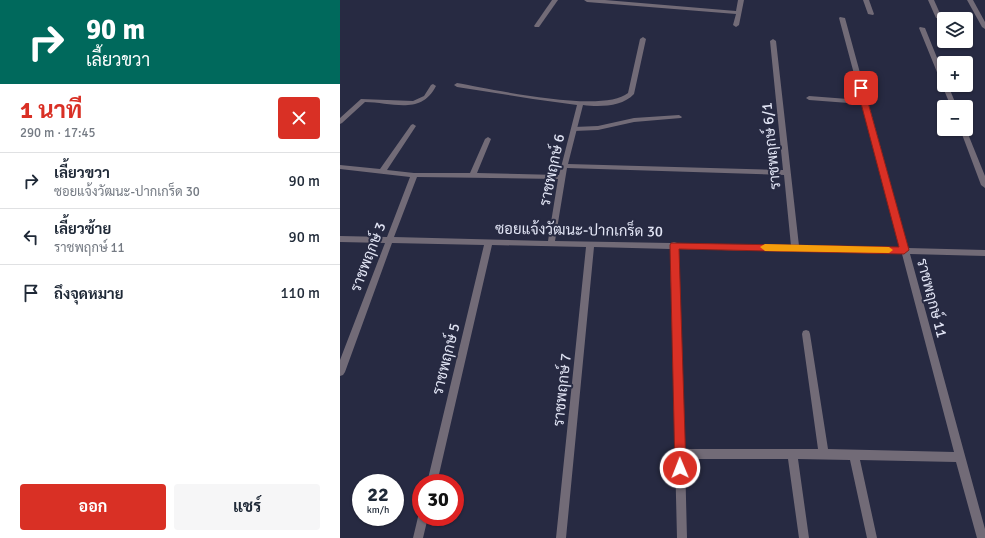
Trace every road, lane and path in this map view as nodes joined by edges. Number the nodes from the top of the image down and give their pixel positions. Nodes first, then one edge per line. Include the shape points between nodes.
1 (555, 0) edge
2 (587, 0) edge
3 (741, 0) edge
4 (866, 0) edge
5 (931, 0) edge
6 (970, 0) edge
7 (609, 1) edge
8 (740, 13) junction
9 (871, 14) dead end
10 (937, 14) edge
11 (842, 18) dead end
12 (736, 25) dead end
13 (537, 26) dead end
14 (985, 27) edge
15 (922, 28) dead end
16 (643, 39) dead end
17 (773, 41) dead end
18 (937, 65) edge
19 (457, 85) dead end
20 (433, 86) dead end
21 (809, 98) dead end
22 (864, 102) junction
23 (580, 104) junction
24 (679, 117) dead end
25 (340, 122) edge
26 (413, 126) dead end
27 (574, 129) junction
28 (966, 136) edge
29 (488, 139) dead end
30 (564, 166) junction
31 (340, 168) edge
32 (382, 172) junction
33 (787, 173) junction
34 (414, 175) junction
35 (472, 176) junction
36 (562, 177) junction
37 (985, 185) edge
38 (340, 239) edge
39 (389, 240) junction
40 (489, 242) junction
41 (551, 243) junction
42 (590, 244) junction
43 (674, 245) junction
44 (795, 248) junction
45 (904, 250) junction
46 (985, 253) edge
47 (806, 334) dead end
48 (340, 372) edge
49 (680, 454) junction
50 (824, 454) junction
51 (854, 454) junction
52 (792, 455) junction
53 (960, 457) junction
54 (434, 474) edge
55 (421, 526) edge
56 (418, 538) edge
57 (561, 538) edge
58 (682, 538) edge
59 (804, 538) edge
60 (872, 538) edge
61 (982, 538) edge

1 - 13 street
2 - 7 street
3 - 8 street
4 - 9 street
5 - 10 street
6 - 14 street
7 - 8 street
8 - 12 street
11 - 22 street, ราชพฤกษ์ 11
15 - 18 street
16 - 23 street via 628,98 622,101
17 - 33 street, ราชพฤกษ์ 6/1
19 - 23 street
20 - 25 street via 427,97 410,104 363,100
21 - 22 street
22 - 45 street, ราชพฤกษ์ 11
23 - 27 street, ราชพฤกษ์ 6
24 - 27 street via 634,120 598,128
26 - 32 street
27 - 30 street, ราชพฤกษ์ 6
28 - 37 street
29 - 35 street
30 - 33 street
30 - 36 street, ราชพฤกษ์ 6
31 - 32 street
32 - 34 street
33 - 44 street, ราชพฤกษ์ 6/1
34 - 35 street
34 - 39 street, ราชพฤกษ์ 3
35 - 36 street
36 - 41 street, ราชพฤกษ์ 6
38 - 39 street, ซอยแจ้งวัฒนะ-ปากเกร็ด 30
39 - 40 street, ซอยแจ้งวัฒนะ-ปากเกร็ด 30
39 - 48 street, ราชพฤกษ์ 3
40 - 41 street, ซอยแจ้งวัฒนะ-ปากเกร็ด 30
40 - 54 street, ราชพฤกษ์ 5
41 - 42 street, ซอยแจ้งวัฒนะ-ปากเกร็ด 30
42 - 43 street, ซอยแจ้งวัฒนะ-ปากเกร็ด 30
42 - 57 street, ราชพฤกษ์ 7
43 - 44 street, ซอยแจ้งวัฒนะ-ปากเกร็ด 30
43 - 49 street
44 - 45 street, ซอยแจ้งวัฒนะ-ปากเกร็ด 30
45 - 46 street, ซอยแจ้งวัฒนะ-ปากเกร็ด 30
45 - 53 street, ราชพฤกษ์ 11
47 - 50 street
49 - 52 street
49 - 58 street
50 - 51 street
50 - 52 street
51 - 53 street
51 - 60 street
52 - 59 street
53 - 61 street, ราชพฤกษ์ 11
55 - 56 street

